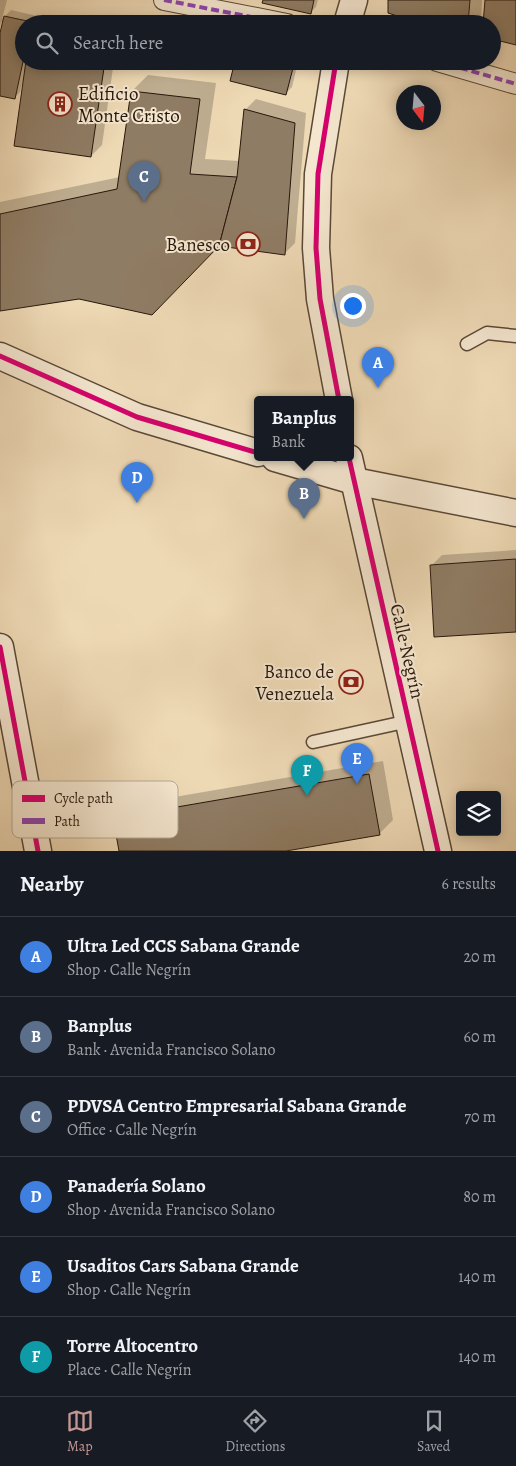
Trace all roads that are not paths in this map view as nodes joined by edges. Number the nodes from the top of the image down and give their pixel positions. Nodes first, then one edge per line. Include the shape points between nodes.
1 (164, 0) edge
2 (354, 0) edge
3 (241, 15) edge
4 (350, 15) edge
5 (335, 70) edge
6 (468, 70) edge
7 (516, 84) edge
8 (516, 336) edge
9 (467, 344) dead end
10 (0, 356) edge
11 (338, 396) edge
12 (254, 452) edge
13 (294, 461) edge
14 (352, 470) edge
15 (516, 513) edge
16 (0, 647) edge
17 (409, 720) junction
18 (313, 742) dead end
19 (25, 781) edge
20 (36, 838) edge
21 (38, 851) edge
22 (438, 851) edge

1 - 3 street
2 - 4 street
5 - 11 street via 318,174 316,248 320,299
6 - 7 street
8 - 9 lane via 487,333
10 - 12 street via 138,417
13 - 14 street
14 - 15 street
14 - 17 street, Calle Negrín
16 - 19 street
17 - 18 lane
17 - 22 street, Calle Negrín
20 - 21 street

